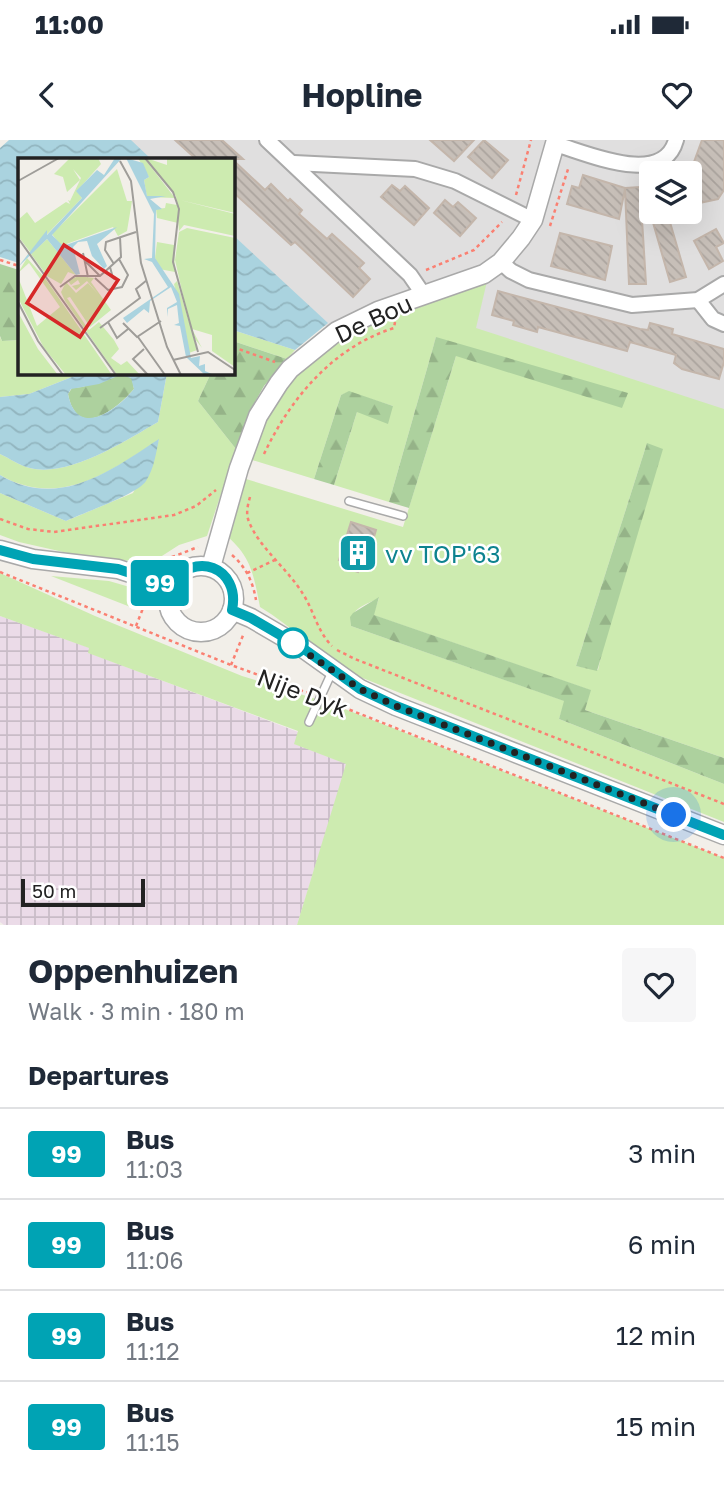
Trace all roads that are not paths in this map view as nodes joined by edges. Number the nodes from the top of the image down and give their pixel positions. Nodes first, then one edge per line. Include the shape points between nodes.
1 (267, 140) edge
2 (676, 140) edge
3 (556, 142) edge
4 (294, 163) junction
5 (533, 220) junction
6 (501, 262) junction
7 (724, 284) edge
8 (423, 294) junction
9 (698, 300) junction
10 (724, 324) edge
11 (349, 501) dead end
12 (403, 516) dead end
13 (0, 550) edge
14 (211, 567) junction
15 (162, 583) junction
16 (232, 610) junction
17 (332, 671) junction
18 (309, 722) dead end
19 (724, 835) edge

1 - 4 street
2 - 3 street, De Bou via 673,151 655,164 630,166
3 - 5 street, De Bou
4 - 5 street via 415,169 455,181
4 - 8 street via 410,275
5 - 6 street, De Bou
6 - 8 street, De Bou via 484,274
6 - 9 street via 529,280 632,305
7 - 9 street
8 - 14 street, De Bou via 337,331 279,383 258,416
9 - 10 street
11 - 12 lane
13 - 15 street via 33,559 118,569
14 - 15 street via 188,568
14 - 16 street via 230,583
15 - 16 street via 174,618 189,630 217,628
16 - 17 street, Nije Dyk via 304,649
17 - 18 lane
17 - 19 street, Nije Dyk via 396,706

